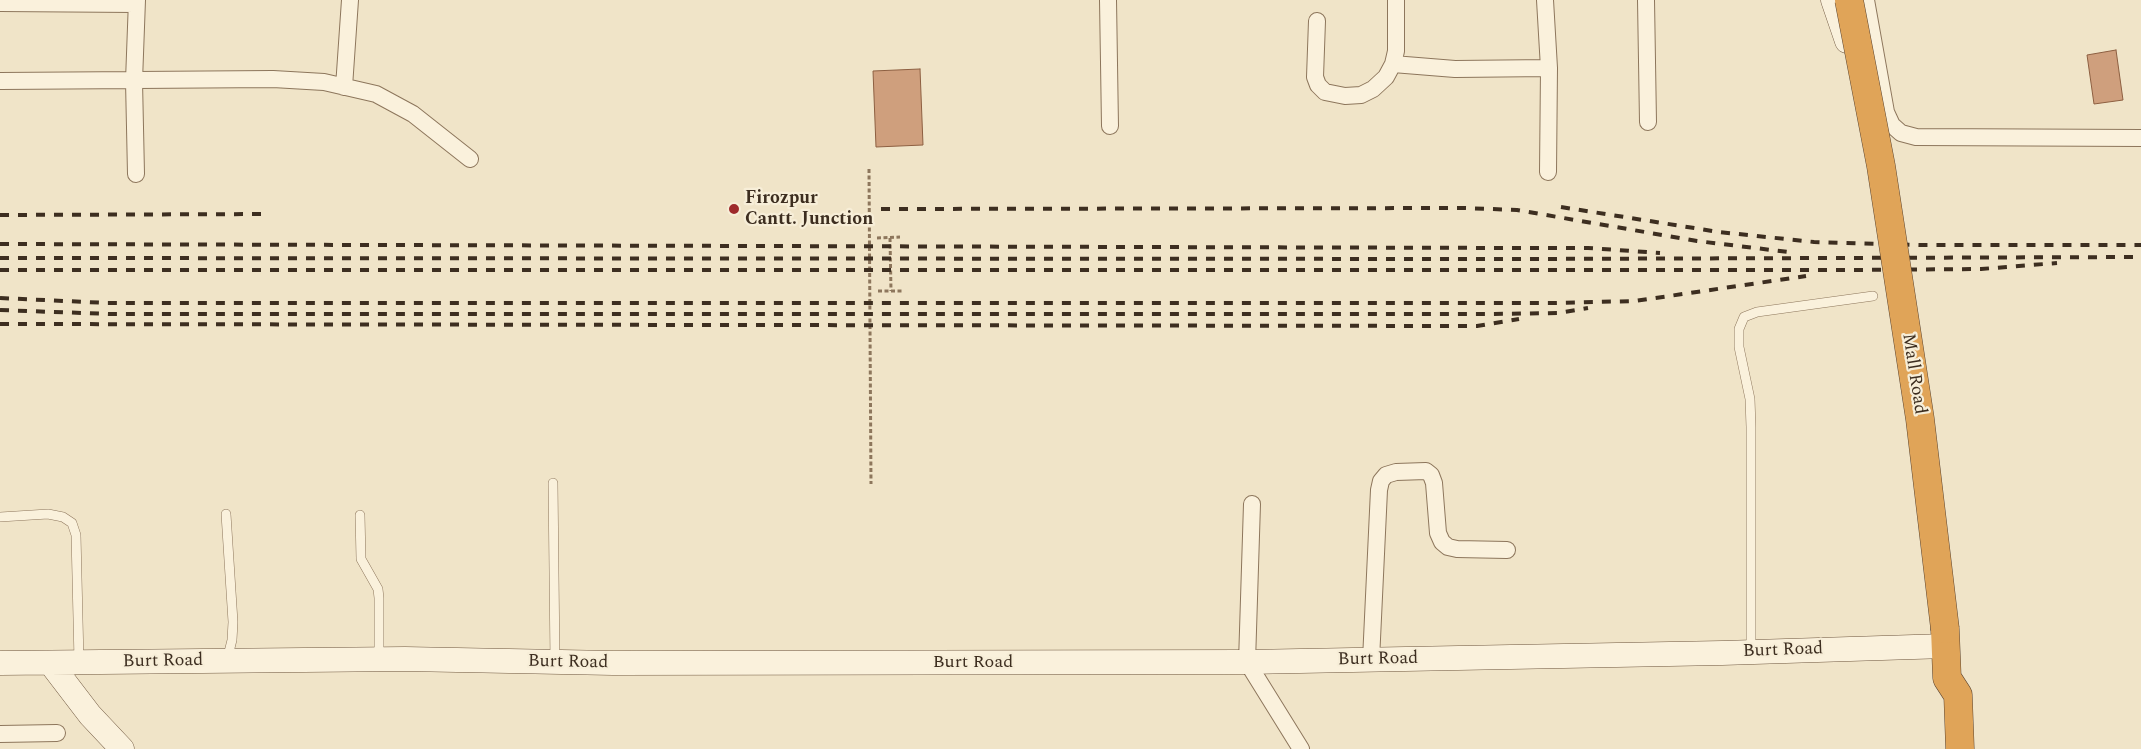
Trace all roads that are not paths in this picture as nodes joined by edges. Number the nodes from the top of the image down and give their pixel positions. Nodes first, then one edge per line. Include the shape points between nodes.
1 (350, 0) edge
2 (1108, 0) edge
3 (1396, 0) edge
4 (1545, 0) edge
5 (1646, 0) edge
6 (1833, 0) edge
7 (1849, 0) edge
8 (1866, 0) edge
9 (136, 2) edge
10 (0, 3) edge
11 (1317, 21) dead end
12 (1393, 64) junction
13 (1548, 68) junction
14 (0, 81) edge
15 (134, 81) junction
16 (344, 87) junction
17 (1871, 116) junction
18 (1648, 122) dead end
19 (1110, 126) dead end
20 (2141, 138) edge
21 (470, 159) dead end
22 (1548, 172) dead end
23 (136, 174) dead end
24 (1873, 296) dead end
25 (554, 484) dead end
26 (1252, 504) dead end
27 (226, 514) dead end
28 (360, 514) dead end
29 (0, 517) edge
30 (1507, 550) dead end
31 (1946, 638) junction
32 (1751, 652) junction
33 (227, 660) junction
34 (379, 660) junction
35 (1372, 660) junction
36 (555, 662) junction
37 (1247, 662) junction
38 (0, 663) edge
39 (51, 664) junction
40 (79, 664) junction
41 (1947, 678) junction
42 (57, 733) dead end
43 (0, 734) edge
44 (122, 749) edge
45 (1302, 749) edge
46 (1943, 749) edge
47 (1960, 749) edge

1 - 16 street
2 - 19 street
3 - 12 street
4 - 13 street
5 - 18 street
6 - 17 street, bridge
7 - 17 highway, Mall Road, bridge
8 - 20 street via 1886,112 1892,125 1902,133 1916,136
9 - 10 street
9 - 15 street
11 - 12 street via 1315,77 1325,92 1361,95 1386,77
12 - 13 street via 1456,69
13 - 22 street
14 - 15 street
15 - 16 street via 273,80 324,82
15 - 23 street
16 - 21 street via 376,94 413,114
17 - 31 highway, Mall Road, bridge via 1920,419
24 - 32 lane via 1757,312 1744,317 1739,329 1739,347 1750,399
25 - 36 lane
26 - 37 street
27 - 33 lane via 233,622
28 - 34 lane via 360,558 378,589
29 - 40 lane via 48,514 72,523 76,535
30 - 35 street via 1448,547 1438,533 1431,475 1426,471 1386,475 1379,490
31 - 32 street, Burt Road
31 - 41 highway, Mall Road
32 - 35 street, Burt Road
33 - 34 street, Burt Road
33 - 40 street, Burt Road
34 - 36 street, Burt Road
35 - 37 street, Burt Road
36 - 37 street, Burt Road
37 - 45 street
38 - 39 street, Burt Road
39 - 40 street, Burt Road
39 - 44 street
41 - 46 highway via 1941,695
41 - 47 highway, Mall Road via 1958,695
42 - 43 street

